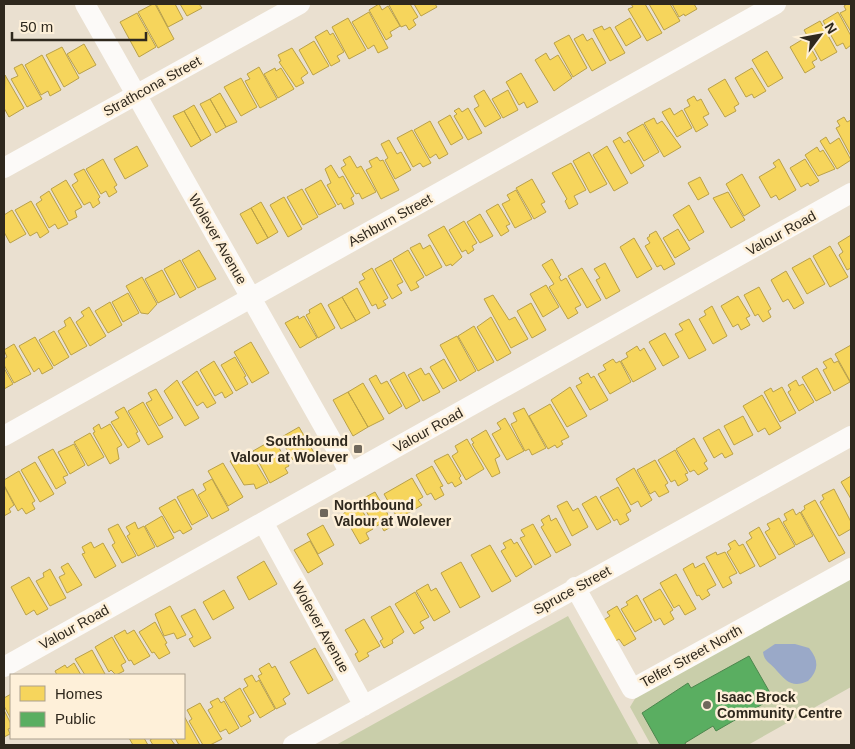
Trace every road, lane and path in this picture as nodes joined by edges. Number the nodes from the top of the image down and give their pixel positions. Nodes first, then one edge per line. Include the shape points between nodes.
1 (85, 4) edge
2 (300, 4) edge
3 (776, 4) edge
4 (137, 95) junction
5 (4, 168) edge
6 (851, 194) edge
7 (252, 298) junction
8 (4, 436) edge
9 (851, 436) edge
10 (350, 474) junction
11 (263, 522) junction
12 (851, 568) edge
13 (575, 588) junction
14 (4, 667) edge
15 (364, 706) junction
16 (294, 745) edge

1 - 4 street, Wolever Avenue
2 - 4 street, Strathcona Street
3 - 7 street, Ashburn Street
4 - 5 street, Strathcona Street
4 - 7 street, Wolever Avenue
6 - 10 street, Valour Road
7 - 8 street, Ashburn Street
7 - 10 street, Wolever Avenue
9 - 13 street, Spruce Street
10 - 11 street, Valour Road
11 - 14 street, Valour Road
11 - 15 street, Wolever Avenue
12 - 13 street, Telfer Street North via 632,689
13 - 15 street, Spruce Street
15 - 16 street, Spruce Street

